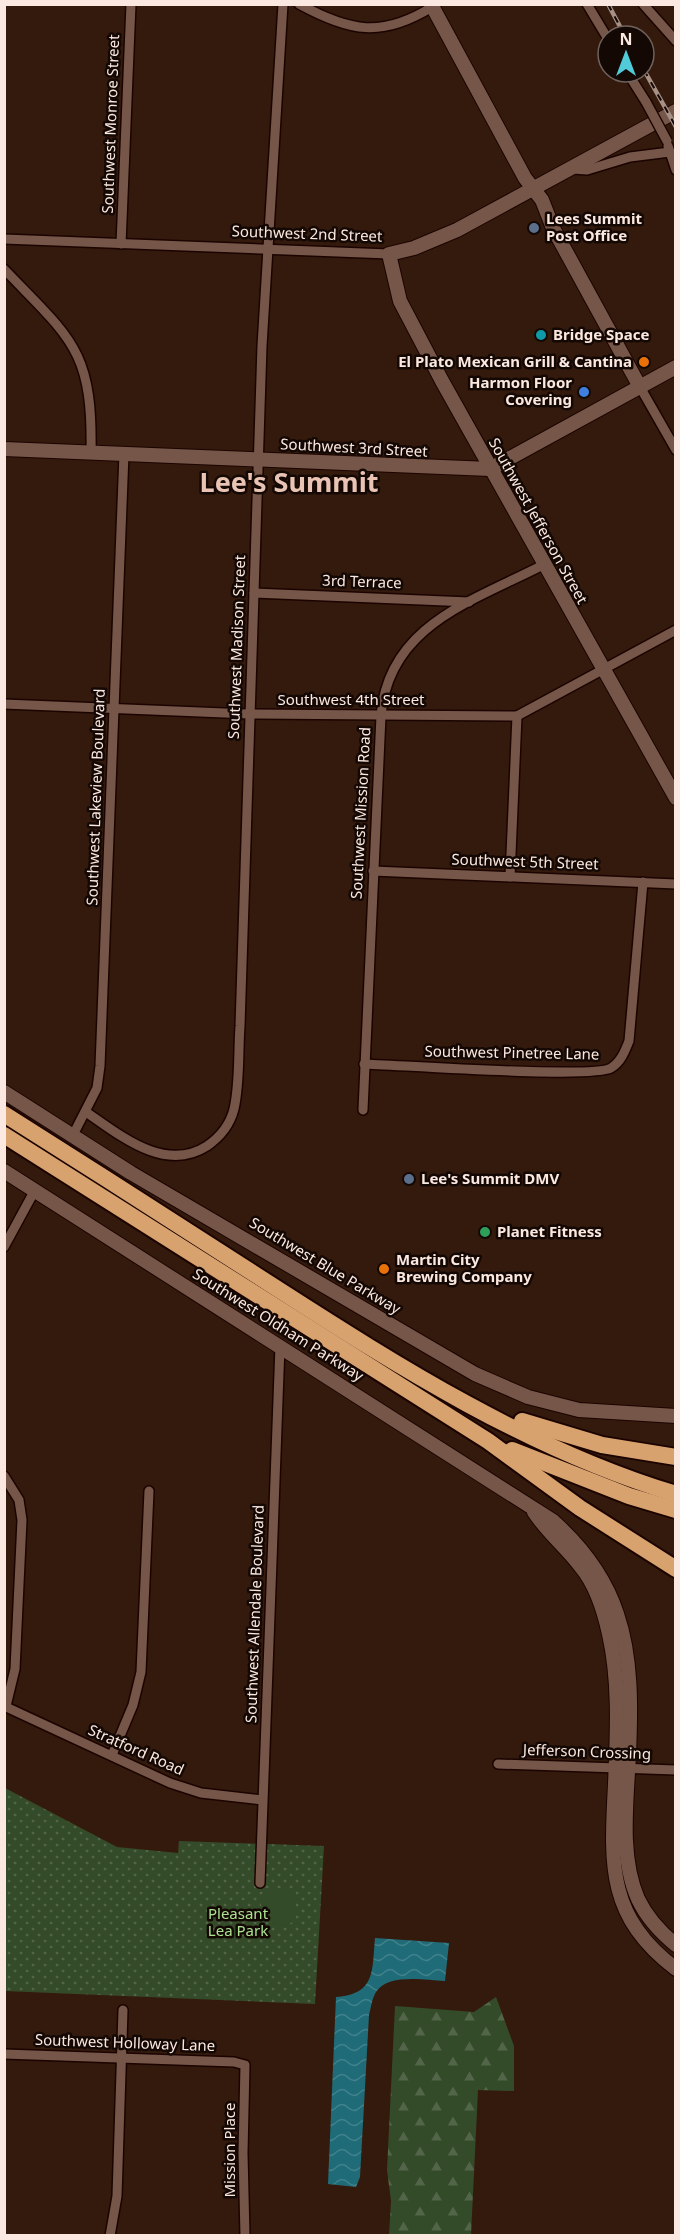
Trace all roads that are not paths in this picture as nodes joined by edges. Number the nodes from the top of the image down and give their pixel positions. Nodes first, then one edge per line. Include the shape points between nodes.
1 (131, 4) edge
2 (283, 4) edge
3 (299, 4) edge
4 (587, 4) edge
5 (643, 4) edge
6 (431, 6) edge
7 (599, 24) edge
8 (675, 42) edge
9 (635, 84) edge
10 (675, 111) edge
11 (617, 143) junction
12 (670, 152) junction
13 (630, 157) junction
14 (568, 168) junction
15 (675, 170) edge
16 (531, 188) junction
17 (4, 239) edge
18 (121, 244) junction
19 (268, 250) junction
20 (389, 254) junction
21 (4, 269) edge
22 (675, 367) edge
23 (640, 387) junction
24 (4, 449) edge
25 (675, 450) edge
26 (91, 453) junction
27 (124, 454) junction
28 (259, 460) junction
29 (490, 469) junction
30 (543, 565) junction
31 (254, 593) junction
32 (469, 602) junction
33 (675, 630) edge
34 (603, 669) junction
35 (4, 704) edge
36 (114, 710) junction
37 (249, 714) junction
38 (381, 716) junction
39 (517, 716) junction
40 (675, 798) edge
41 (373, 871) junction
42 (510, 877) junction
43 (643, 882) junction
44 (675, 884) edge
45 (364, 1064) junction
46 (4, 1092) edge
47 (363, 1110) dead end
48 (86, 1112) junction
49 (4, 1114) edge
50 (73, 1135) junction
51 (4, 1136) edge
52 (4, 1170) edge
53 (35, 1190) junction
54 (4, 1247) edge
55 (280, 1346) junction
56 (459, 1400) junction
57 (675, 1408) edge
58 (649, 1415) junction
59 (675, 1416) edge
60 (488, 1441) junction
61 (675, 1457) edge
62 (4, 1476) edge
63 (149, 1491) dead end
64 (675, 1494) edge
65 (675, 1510) edge
66 (675, 1569) edge
67 (5, 1706) edge
68 (112, 1755) junction
69 (498, 1764) dead end
70 (622, 1769) junction
71 (675, 1770) edge
72 (262, 1800) junction
73 (260, 1883) dead end
74 (675, 1945) edge
75 (675, 1968) edge
76 (123, 2010) dead end
77 (4, 2054) edge
78 (120, 2057) junction
79 (245, 2065) joint
80 (110, 2235) edge
81 (245, 2235) edge

1 - 18 street, Southwest Monroe Street
2 - 19 street, Southwest Madison Street
3 - 6 street via 341,24 373,28 407,23
4 - 7 street
5 - 8 street
6 - 16 street
9 - 12 street, bridge
10 - 11 street, Southwest 2nd Street
11 - 13 street via 621,153
11 - 14 street, Southwest 2nd Street
12 - 13 street
12 - 15 street
13 - 14 street via 587,170
14 - 16 street, Southwest 2nd Street
16 - 20 street, Southwest 2nd Street via 457,230
16 - 23 street via 542,201
17 - 18 street, Southwest 2nd Street
18 - 19 street, Southwest 2nd Street
19 - 20 street, Southwest 2nd Street
19 - 28 street, Southwest Madison Street
20 - 29 street, Southwest Jefferson Street via 400,301
21 - 26 street via 56,320 83,364 90,404
22 - 23 street
23 - 25 street
23 - 29 street
24 - 26 street, Southwest 3rd Street
26 - 27 street, Southwest 3rd Street
27 - 28 street, Southwest 3rd Street
27 - 36 street, Southwest Lakeview Boulevard
28 - 29 street, Southwest 3rd Street
28 - 31 street, Southwest Madison Street
29 - 30 street, Southwest Jefferson Street
30 - 32 street, Southwest Mission Road
30 - 34 street, Southwest Jefferson Street
31 - 32 street, 3rd Terrace
31 - 37 street, Southwest Madison Street
32 - 38 street, Southwest Mission Road via 430,625 405,649 387,680
33 - 34 street, Southwest 4th Street
34 - 39 street, Southwest 4th Street
34 - 40 street, Southwest Jefferson Street
35 - 36 street, Southwest 4th Street
36 - 37 street, Southwest 4th Street
36 - 48 street, Southwest Lakeview Boulevard via 100,1066 97,1088
37 - 38 street, Southwest 4th Street
37 - 48 street, Southwest Madison Street via 239,1036 231,1116 210,1144 182,1156 150,1152
38 - 39 street, Southwest 4th Street
38 - 41 street, Southwest Mission Road
39 - 42 street
41 - 42 street, Southwest 5th Street
41 - 45 street, Southwest Mission Road
42 - 43 street, Southwest 5th Street
43 - 44 street, Southwest 5th Street
43 - 45 street, Southwest Pinetree Lane via 629,1041 624,1054 611,1068 548,1071
45 - 47 street, Southwest Mission Road
46 - 50 street, Southwest Blue Parkway
48 - 50 street, Southwest Lakeview Boulevard
49 - 56 highway via 380,1355
50 - 58 street, Southwest Blue Parkway via 131,1173 475,1374 528,1397 569,1408
51 - 60 highway
52 - 53 street, Southwest Oldham Parkway
53 - 54 street
53 - 55 street, Southwest Oldham Parkway
55 - 70 street, Southwest Oldham Parkway via 532,1510 583,1569 615,1632
55 - 72 street, Southwest Allendale Boulevard
56 - 61 highway via 569,1437
56 - 64 highway via 555,1447 636,1482
57 - 58 street, Southwest Blue Parkway
58 - 59 street, Southwest Blue Parkway
60 - 65 highway
60 - 66 highway via 580,1508
62 - 67 street via 19,1500 22,1520 15,1669
63 - 68 street via 141,1672 133,1705
67 - 68 street, Stratford Road
68 - 72 street, Stratford Road via 150,1775 201,1793
69 - 70 street, Jefferson Crossing
70 - 71 street, Jefferson Crossing
70 - 74 street, Southwest Oldham Parkway via 633,1884 654,1925
70 - 75 street, Southwest Oldham Parkway via 611,1845 617,1885 643,1940
72 - 73 street, Southwest Allendale Boulevard
76 - 78 street
77 - 78 street, Southwest Holloway Lane
78 - 79 street, Southwest Holloway Lane
78 - 80 street via 117,2196
79 - 81 street, Mission Place

